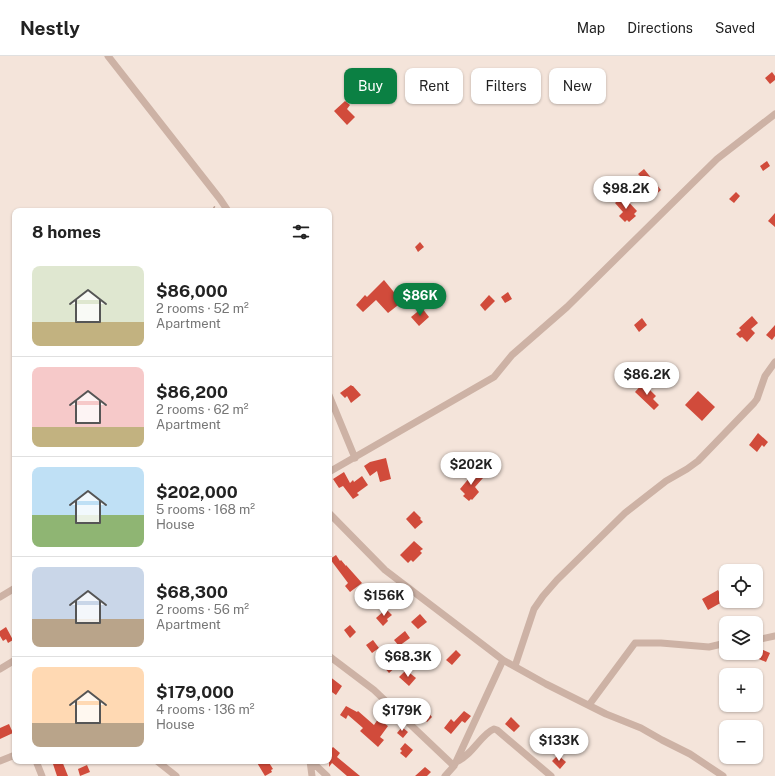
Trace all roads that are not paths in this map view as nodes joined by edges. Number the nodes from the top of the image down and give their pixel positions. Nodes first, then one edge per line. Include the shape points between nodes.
1 (108, 56) edge
2 (775, 114) edge
3 (225, 208) edge
4 (775, 362) edge
5 (332, 402) edge
6 (355, 458) junction
7 (332, 470) edge
8 (332, 515) edge
9 (12, 590) edge
10 (0, 597) edge
11 (775, 636) edge
12 (763, 639) edge
13 (719, 645) edge
14 (332, 658) edge
15 (503, 660) junction
16 (12, 662) edge
17 (515, 666) junction
18 (0, 669) edge
19 (589, 705) junction
20 (12, 756) edge
21 (0, 761) edge
22 (37, 764) edge
23 (161, 764) edge
24 (311, 764) edge
25 (314, 764) edge
26 (455, 764) junction
27 (42, 776) edge
28 (176, 776) edge
29 (312, 776) edge
30 (328, 776) edge
31 (445, 776) edge
32 (551, 776) edge
33 (723, 776) edge

1 - 3 street
2 - 6 street via 717,159 567,307 512,356 494,377
4 - 17 street via 765,376 757,399 726,434 698,462 666,481 625,513 543,596 534,609
5 - 6 street
6 - 7 street
8 - 15 street via 385,570
9 - 10 street
11 - 12 street
13 - 19 street via 709,647 635,643
14 - 26 street via 374,690
15 - 17 street
15 - 26 street
16 - 18 street
17 - 19 street
19 - 33 street via 690,754
20 - 21 street
22 - 27 street
23 - 28 street
24 - 29 street
25 - 30 street
26 - 31 street
26 - 32 street via 468,755 494,728

